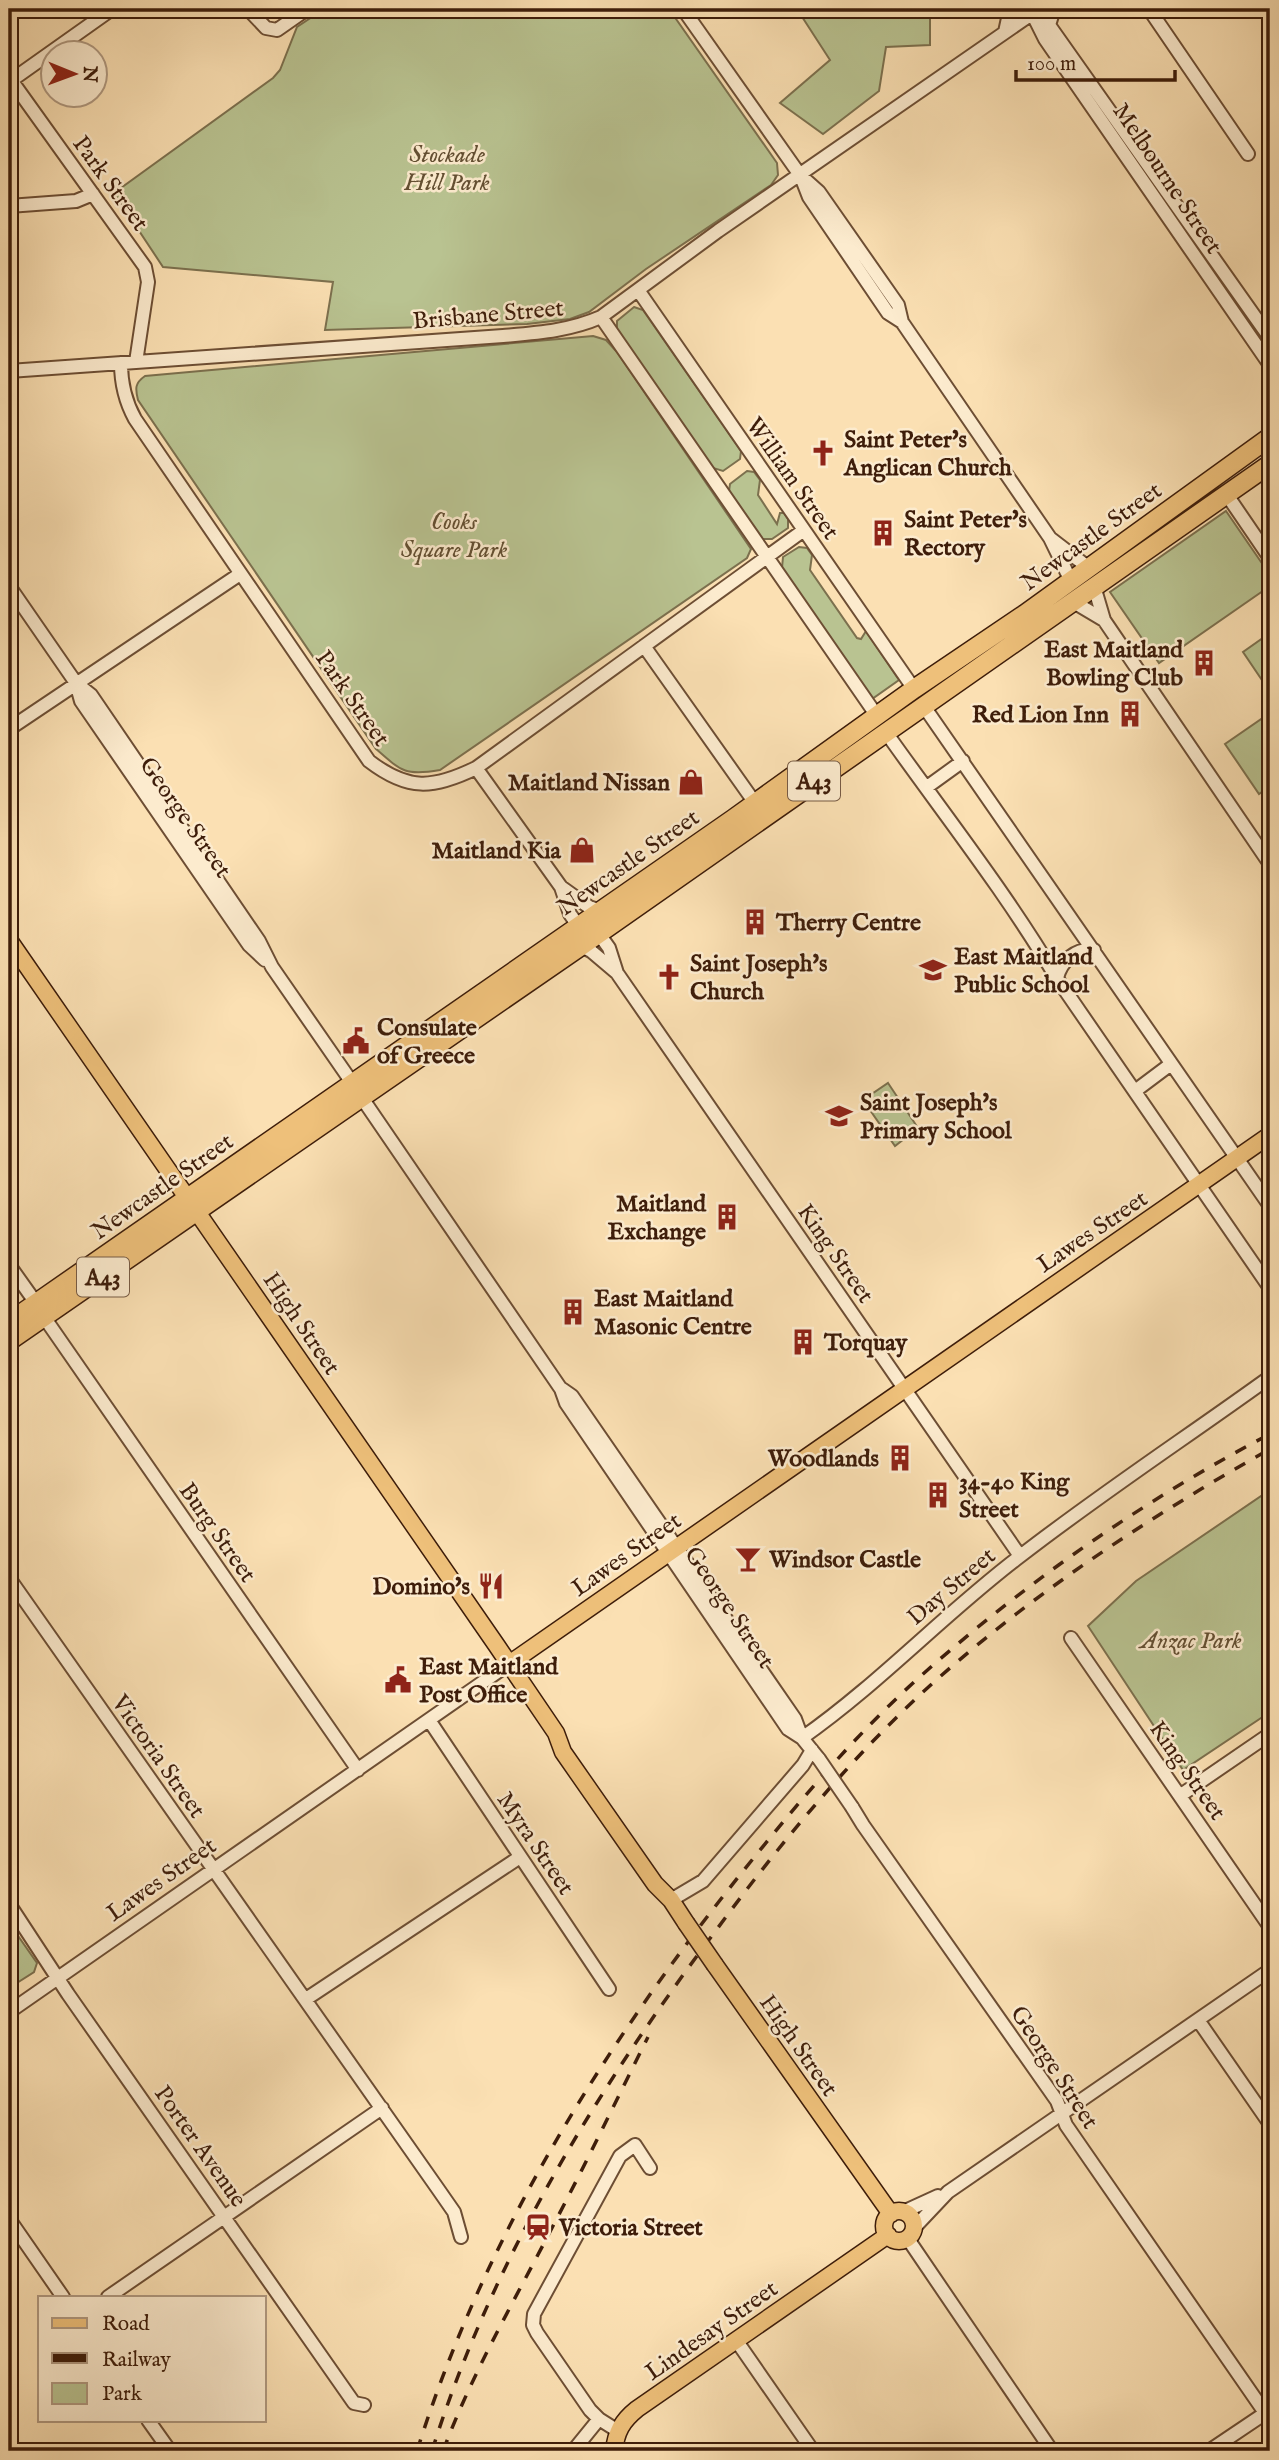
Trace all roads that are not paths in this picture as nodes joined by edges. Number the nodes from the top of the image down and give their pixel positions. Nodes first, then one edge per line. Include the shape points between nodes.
1 (113, 9) edge
2 (248, 9) edge
3 (307, 9) edge
4 (683, 9) edge
5 (1010, 9) edge
6 (1054, 9) edge
7 (1149, 9) edge
8 (1032, 11) edge
9 (1049, 25) junction
10 (1005, 32) junction
11 (10, 81) edge
12 (1248, 154) dead end
13 (800, 175) junction
14 (93, 194) junction
15 (9, 206) edge
16 (638, 290) junction
17 (601, 317) junction
18 (1270, 338) edge
19 (136, 362) junction
20 (121, 363) junction
21 (1270, 365) edge
22 (9, 371) edge
23 (1270, 438) edge
24 (1270, 464) edge
25 (1227, 495) junction
26 (804, 530) junction
27 (1050, 538) junction
28 (767, 556) junction
29 (1270, 558) edge
30 (1089, 568) junction
31 (240, 574) junction
32 (1071, 581) junction
33 (9, 586) edge
34 (1094, 586) junction
35 (1072, 601) junction
36 (1104, 620) junction
37 (644, 646) junction
38 (76, 683) junction
39 (919, 697) junction
40 (881, 724) junction
41 (9, 729) edge
42 (962, 761) junction
43 (476, 768) junction
44 (927, 787) junction
45 (755, 803) junction
46 (1270, 864) edge
47 (561, 887) junction
48 (601, 911) junction
49 (630, 912) junction
50 (579, 927) junction
51 (599, 934) junction
52 (9, 940) edge
53 (581, 946) junction
54 (547, 949) junction
55 (1094, 950) junction
56 (617, 973) junction
57 (1057, 978) junction
58 (1171, 1064) junction
59 (357, 1091) junction
60 (1135, 1091) junction
61 (1270, 1135) edge
62 (1237, 1159) junction
63 (1199, 1185) junction
64 (192, 1204) junction
65 (1270, 1206) edge
66 (9, 1265) edge
67 (1270, 1288) edge
68 (40, 1310) junction
69 (9, 1322) edge
70 (9, 1341) edge
71 (1270, 1377) edge
72 (904, 1388) junction
73 (672, 1550) junction
74 (1020, 1556) junction
75 (9, 1578) edge
76 (1071, 1638) dead end
77 (509, 1664) junction
78 (429, 1720) junction
79 (1270, 1734) edge
80 (802, 1738) junction
81 (815, 1754) junction
82 (358, 1770) junction
83 (1181, 1795) junction
84 (520, 1857) junction
85 (214, 1870) junction
86 (671, 1900) junction
87 (9, 1904) edge
88 (1270, 1927) edge
89 (1270, 1970) edge
90 (58, 1978) junction
91 (609, 1989) dead end
92 (306, 1999) junction
93 (9, 2012) edge
94 (1198, 2020) junction
95 (382, 2108) junction
96 (1062, 2113) junction
97 (1270, 2124) edge
98 (650, 2168) dead end
99 (948, 2192) junction
100 (897, 2213) junction
101 (225, 2217) junction
102 (9, 2219) edge
103 (911, 2233) junction
104 (888, 2235) junction
105 (461, 2237) dead end
106 (62, 2296) edge
107 (109, 2296) edge
108 (736, 2340) junction
109 (364, 2405) dead end
110 (1269, 2414) edge
111 (599, 2419) junction
112 (149, 2422) edge
113 (618, 2431) junction
114 (170, 2451) edge
115 (573, 2451) edge
116 (614, 2451) edge
117 (813, 2451) edge
118 (1052, 2451) edge
119 (1209, 2451) edge

1 - 11 street
2 - 3 street via 266,28 277,30
4 - 13 street
5 - 10 street
6 - 9 street
7 - 12 street
8 - 9 street, Melbourne Street
8 - 10 street, Brisbane Street
8 - 21 street, Melbourne Street via 1045,38
9 - 18 street, Melbourne Street
10 - 13 street, Brisbane Street
11 - 14 street, Park Street
13 - 16 street, Brisbane Street
13 - 27 street via 819,192 898,305 902,322
14 - 15 street via 76,201
14 - 19 street, Park Street via 145,267 148,282
16 - 17 street, Brisbane Street
16 - 26 street, William Street
17 - 19 street, Brisbane Street via 557,331
17 - 28 street
19 - 20 street, Brisbane Street
20 - 22 street, Brisbane Street
20 - 31 street, Park Street via 127,405
23 - 30 highway, Newcastle Street / A43
24 - 25 highway, Newcastle Street / A43
25 - 29 street
25 - 34 highway, Newcastle Street / A43
26 - 28 street, Park Street
26 - 39 street, William Street
27 - 30 street
27 - 32 street
28 - 37 street, Park Street
28 - 40 street
30 - 32 highway, Newcastle Street / A43
31 - 38 street
31 - 43 street, Park Street via 369,761 387,775 422,784
32 - 34 highway
32 - 39 highway, Newcastle Street / A43
33 - 38 street, George Street
34 - 35 highway, Newcastle Street / A43
34 - 36 street
35 - 36 street
35 - 39 highway, Newcastle Street / A43
36 - 46 street
37 - 43 street, Park Street
37 - 45 street
38 - 41 street
38 - 59 street, George Street via 91,695
39 - 40 highway, Newcastle Street / A43
39 - 42 street, William Street
40 - 44 street
40 - 45 highway, Newcastle Street / A43
40 - 49 highway, Newcastle Street / A43
42 - 44 street
42 - 55 street, William Street
43 - 47 street
44 - 57 street
45 - 48 highway, Newcastle Street / A43
47 - 48 street
47 - 50 street
48 - 50 highway, Newcastle Street / A43
49 - 50 highway
49 - 51 highway, Newcastle Street / A43
50 - 54 highway, Newcastle Street / A43
51 - 53 highway, Newcastle Street / A43
51 - 54 highway
51 - 56 street, King Street
52 - 64 main road, High Street
53 - 56 street, King Street
53 - 59 highway, Newcastle Street / A43
54 - 59 highway, Newcastle Street / A43
55 - 57 street via 1081,951 1063,962
55 - 58 street, William Street
56 - 72 street, King Street
57 - 60 street
58 - 60 street
58 - 62 street, William Street
59 - 64 highway, Newcastle Street / A43
59 - 73 street, George Street via 561,1388 566,1403
60 - 63 street
61 - 62 main road, Lawes Street
62 - 63 main road, Lawes Street
62 - 65 street, William Street
63 - 67 street
63 - 72 main road, Lawes Street
64 - 68 highway, Newcastle Street / A43
64 - 77 main road, High Street
66 - 68 street, Burg Street
68 - 69 highway, Newcastle Street / A43
68 - 70 highway, Newcastle Street / A43
68 - 82 street, Burg Street
71 - 74 street, Day Street
72 - 73 main road, Lawes Street
72 - 74 street, King Street
73 - 77 main road, Lawes Street
73 - 80 street, George Street via 788,1729
74 - 80 street, Day Street
75 - 85 street, Victoria Street
76 - 83 street, King Street
77 - 78 street, Lawes Street
77 - 86 main road, High Street via 556,1733 563,1752
78 - 82 street, Lawes Street
78 - 84 street, Myra Street
79 - 83 street
80 - 81 street, George Street
81 - 86 street via 703,1881
81 - 96 street, George Street, bridge
82 - 85 street, Lawes Street
83 - 88 street, King Street
84 - 91 street, Myra Street
84 - 92 street
85 - 90 street, Lawes Street
85 - 92 street, Victoria Street
86 - 100 main road, High Street, bridge
87 - 90 street, Porter Avenue
89 - 94 street
90 - 93 street, Lawes Street
90 - 101 street, Porter Avenue
92 - 95 street, Victoria Street
94 - 96 street
94 - 97 street
95 - 101 street
95 - 105 street, Victoria Street via 454,2212
96 - 99 street
96 - 110 street, George Street via 1066,2125
98 - 111 street via 635,2145 620,2156 534,2314 537,2333
99 - 100 street
99 - 103 street
100 - 103 main road via 912,2217
100 - 104 main road via 884,2226
101 - 107 street
101 - 109 street, Porter Avenue via 354,2403
102 - 106 street
103 - 104 main road via 897,2241
103 - 118 street
104 - 108 main road, Lindesay Street
108 - 113 main road, Lindesay Street via 626,2417
108 - 117 street
110 - 119 street
111 - 113 street
111 - 115 street
112 - 114 street
113 - 116 main road

